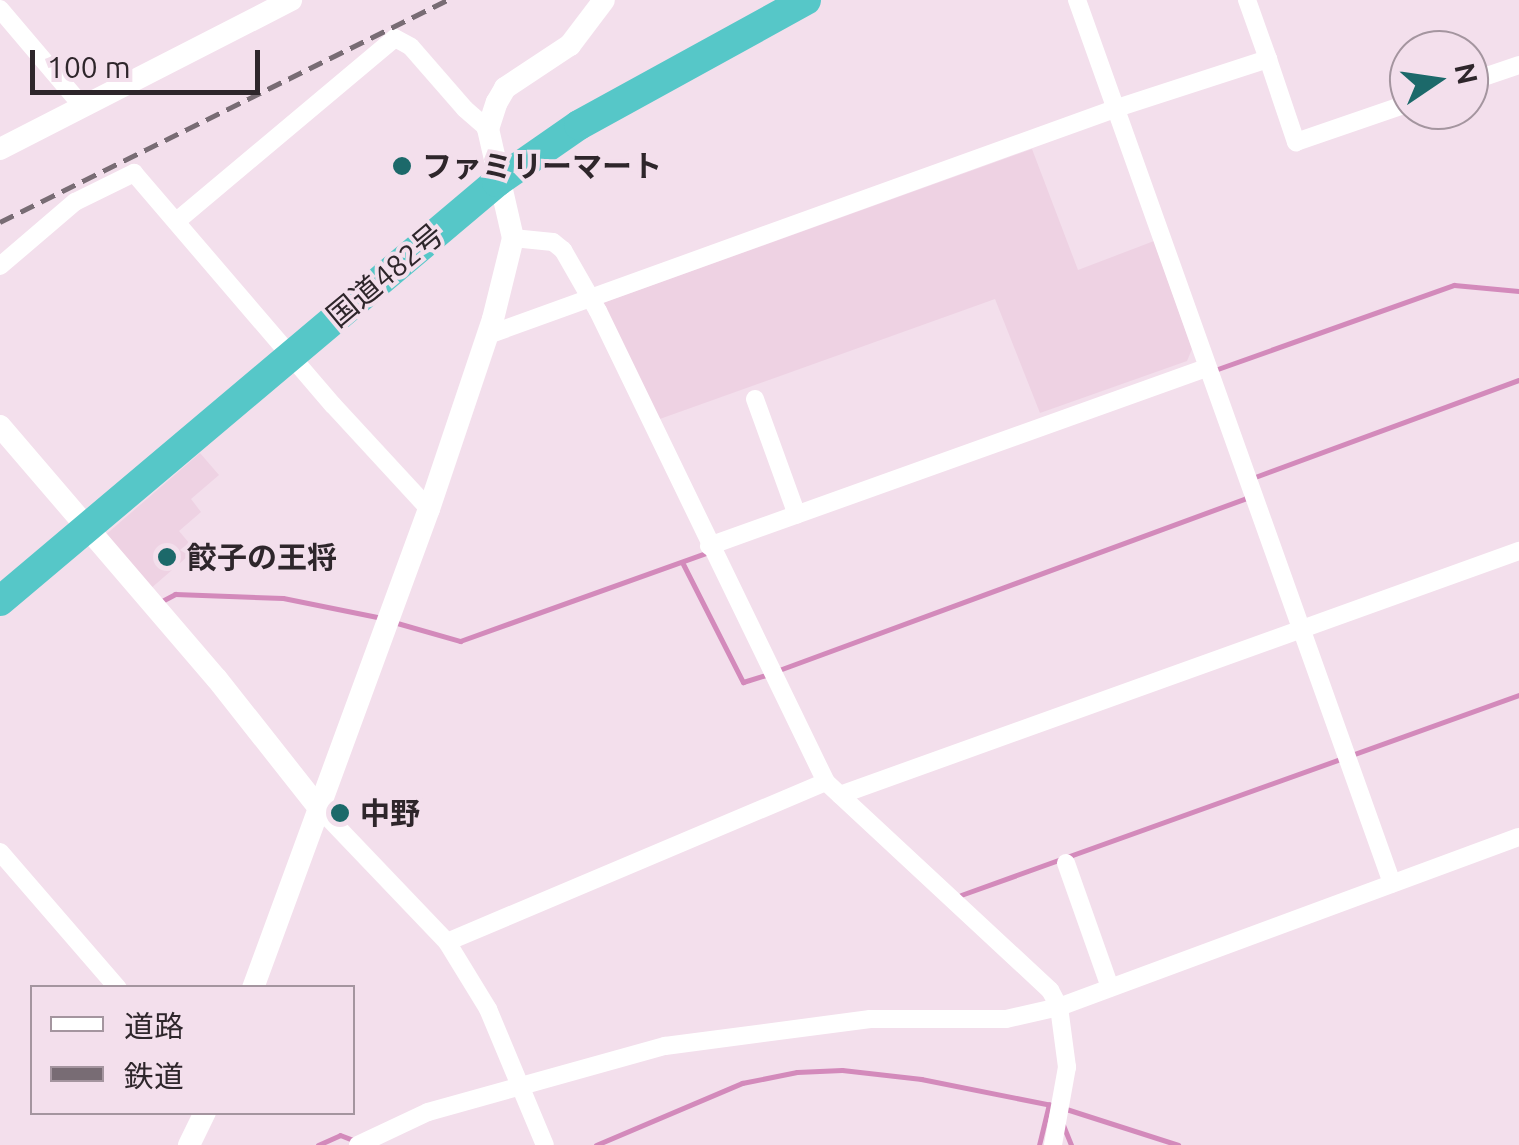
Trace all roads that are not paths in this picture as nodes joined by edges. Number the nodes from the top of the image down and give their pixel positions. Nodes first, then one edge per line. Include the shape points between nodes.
1 (806, 0) edge
2 (1077, 0) edge
3 (1247, 0) edge
4 (607, 1) edge
5 (277, 3) edge
6 (0, 9) edge
7 (1268, 59) junction
8 (1519, 65) edge
9 (1489, 75) edge
10 (82, 108) junction
11 (1117, 108) junction
12 (1389, 110) edge
13 (488, 129) junction
14 (0, 149) edge
15 (498, 182) junction
16 (178, 220) junction
17 (513, 238) junction
18 (0, 266) edge
19 (588, 300) junction
20 (488, 336) junction
21 (292, 352) junction
22 (1206, 368) junction
23 (756, 399) dead end
24 (0, 426) edge
25 (429, 509) junction
26 (796, 515) junction
27 (87, 527) junction
28 (708, 546) junction
29 (1519, 551) edge
30 (0, 601) edge
31 (1302, 630) junction
32 (833, 788) junction
33 (319, 808) junction
34 (1519, 838) edge
35 (0, 852) edge
36 (1066, 863) dead end
37 (1392, 884) junction
38 (447, 942) junction
39 (115, 985) edge
40 (254, 985) edge
41 (1110, 987) junction
42 (1060, 1007) junction
43 (522, 1084) junction
44 (204, 1115) edge
45 (189, 1145) edge
46 (358, 1145) edge
47 (545, 1145) edge
48 (1053, 1145) edge

1 - 15 highway, 国道482号 via 579,125
2 - 11 street
3 - 7 street
4 - 13 street via 570,45 505,88
5 - 10 street
6 - 10 street
7 - 11 street
7 - 12 street via 1296,142
8 - 9 street
10 - 14 street
11 - 19 street
11 - 22 street
13 - 15 street
13 - 16 street via 411,46 395,38
15 - 17 street
15 - 21 highway, 国道482号
16 - 18 street via 134,173 75,202
16 - 21 street
17 - 19 street via 553,242 563,250
17 - 20 street
19 - 20 street
19 - 28 street
20 - 25 street
21 - 25 street
21 - 27 highway, 国道482号
22 - 26 street
22 - 31 street
23 - 26 street
24 - 27 street
25 - 33 street
26 - 28 street
27 - 30 highway, 国道482号
27 - 33 street
28 - 32 street
29 - 31 street
31 - 32 street
31 - 37 street
32 - 38 street
32 - 42 street via 1050,990
33 - 38 street
33 - 40 street
34 - 37 street
35 - 39 street
36 - 41 street
37 - 41 street
38 - 43 street
41 - 42 street
42 - 43 street via 1006,1019 870,1018 665,1046
42 - 48 street via 1067,1067
43 - 46 street via 428,1112
43 - 47 street
44 - 45 street

